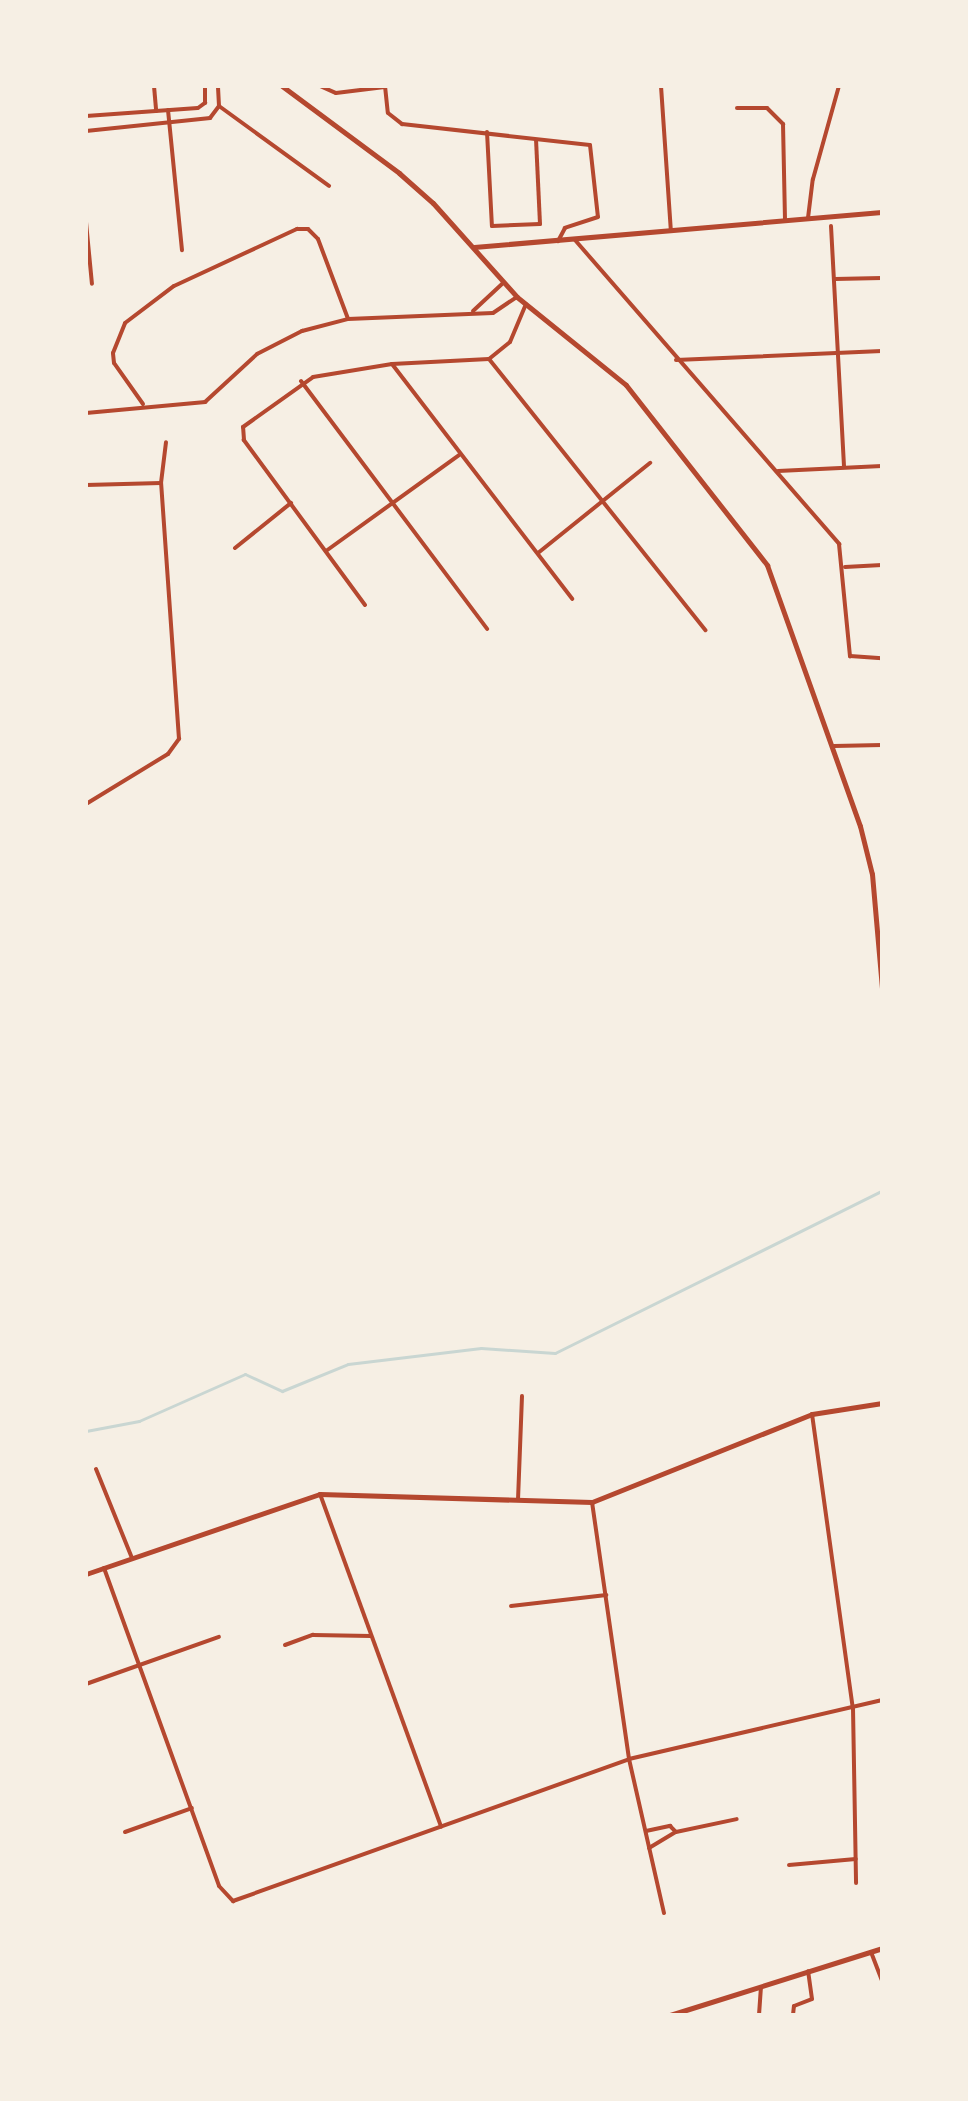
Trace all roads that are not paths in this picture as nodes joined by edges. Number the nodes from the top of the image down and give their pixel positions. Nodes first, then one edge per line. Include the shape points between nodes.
1 (154, 86) edge
2 (205, 86) edge
3 (218, 86) edge
4 (282, 86) edge
5 (320, 86) edge
6 (385, 86) edge
7 (661, 86) edge
8 (836, 86) edge
9 (219, 106) junction
10 (737, 108) dead end
11 (168, 110) junction
12 (156, 111) junction
13 (86, 116) edge
14 (169, 123) junction
15 (86, 131) edge
16 (487, 132) junction
17 (536, 140) junction
18 (329, 186) dead end
19 (882, 212) edge
20 (808, 218) junction
21 (785, 219) junction
22 (86, 222) edge
23 (831, 226) dead end
24 (671, 231) junction
25 (575, 240) junction
26 (558, 241) junction
27 (473, 247) junction
28 (182, 250) dead end
29 (882, 278) edge
30 (835, 279) junction
31 (92, 284) dead end
32 (502, 284) junction
33 (517, 297) junction
34 (526, 304) junction
35 (471, 313) junction
36 (348, 319) junction
37 (882, 351) edge
38 (837, 353) junction
39 (489, 359) junction
40 (676, 360) junction
41 (392, 364) junction
42 (301, 381) junction
43 (143, 405) junction
44 (86, 413) edge
45 (166, 442) dead end
46 (459, 455) junction
47 (650, 463) dead end
48 (882, 466) edge
49 (844, 467) junction
50 (778, 471) junction
51 (161, 483) junction
52 (86, 485) edge
53 (394, 502) junction
54 (602, 502) junction
55 (291, 503) junction
56 (235, 548) dead end
57 (326, 551) junction
58 (538, 553) junction
59 (882, 565) edge
60 (845, 567) junction
61 (572, 599) dead end
62 (365, 605) dead end
63 (487, 629) dead end
64 (705, 630) dead end
65 (882, 658) edge
66 (882, 745) edge
67 (834, 746) junction
68 (86, 804) edge
69 (879, 935) edge
70 (882, 989) edge
71 (522, 1396) dead end
72 (882, 1403) edge
73 (812, 1414) junction
74 (96, 1469) dead end
75 (320, 1494) junction
76 (518, 1500) junction
77 (592, 1502) junction
78 (132, 1558) junction
79 (104, 1568) junction
80 (86, 1574) edge
81 (606, 1595) junction
82 (511, 1606) dead end
83 (371, 1636) junction
84 (219, 1637) dead end
85 (285, 1645) dead end
86 (141, 1665) junction
87 (86, 1684) edge
88 (882, 1700) edge
89 (853, 1708) junction
90 (629, 1759) junction
91 (192, 1808) junction
92 (737, 1819) dead end
93 (441, 1827) junction
94 (646, 1831) junction
95 (125, 1832) dead end
96 (676, 1832) junction
97 (649, 1848) junction
98 (856, 1859) junction
99 (789, 1865) dead end
100 (856, 1883) dead end
101 (664, 1913) dead end
102 (882, 1948) edge
103 (870, 1951) junction
104 (808, 1971) junction
105 (882, 1980) edge
106 (761, 1987) junction
107 (670, 2015) edge
108 (759, 2015) edge
109 (793, 2015) edge

1 - 12 street
2 - 11 street via 203,106
3 - 9 street
4 - 27 street via 399,173
5 - 6 street via 336,93
6 - 16 street via 391,120
7 - 24 street
8 - 20 street
9 - 14 street via 210,118
9 - 18 street
10 - 21 street via 767,108 783,124
11 - 12 street
11 - 14 street
12 - 13 street
14 - 15 street
14 - 28 street
16 - 17 street
16 - 17 street via 492,226 540,224
17 - 26 street via 586,142 592,149 597,220 565,228
19 - 20 street
20 - 21 street
21 - 24 street
22 - 31 street
23 - 30 street
24 - 25 street
25 - 26 street
25 - 40 street
26 - 27 street
27 - 32 street
29 - 30 street
30 - 38 street
32 - 33 street
32 - 35 street
33 - 34 street
33 - 35 street via 498,311
34 - 39 street via 510,342
34 - 67 street via 626,385 767,565
35 - 36 street
36 - 43 street via 302,331 257,354 205,402
36 - 43 street via 318,239 308,229 297,229 174,286 125,323 114,363
37 - 38 street
38 - 40 street
38 - 49 street
39 - 41 street
39 - 54 street
40 - 50 street
41 - 42 street
41 - 46 street
42 - 53 street
42 - 55 street via 246,423 244,440
43 - 44 street
45 - 51 street
46 - 53 street
46 - 58 street
47 - 54 street
48 - 49 street
49 - 50 street
50 - 60 street via 839,544
51 - 52 street
51 - 68 street via 179,739 168,754
53 - 57 street
53 - 63 street
54 - 58 street
54 - 64 street
55 - 56 street
55 - 57 street
57 - 62 street
58 - 61 street
59 - 60 street
60 - 65 street via 850,656
66 - 67 street
67 - 69 street via 872,874
69 - 70 street
71 - 76 street
72 - 73 street
73 - 77 street
73 - 89 street
74 - 78 street
75 - 76 street
75 - 78 street
75 - 83 street
76 - 77 street
77 - 81 street
78 - 79 street
79 - 80 street
79 - 86 street
81 - 82 street
81 - 90 street
83 - 85 street via 313,1635
83 - 93 street
84 - 86 street
86 - 87 street
86 - 91 street
88 - 89 street
89 - 90 street
89 - 98 street
90 - 93 street
90 - 94 street
91 - 93 street via 222,1894 233,1901
91 - 95 street
92 - 96 street
94 - 96 street via 670,1826
94 - 97 street
96 - 97 street
97 - 101 street
98 - 99 street
98 - 100 street
102 - 103 street
103 - 104 street
103 - 105 street
104 - 106 street
104 - 109 street via 812,1999 794,2006
106 - 107 street
106 - 108 street

